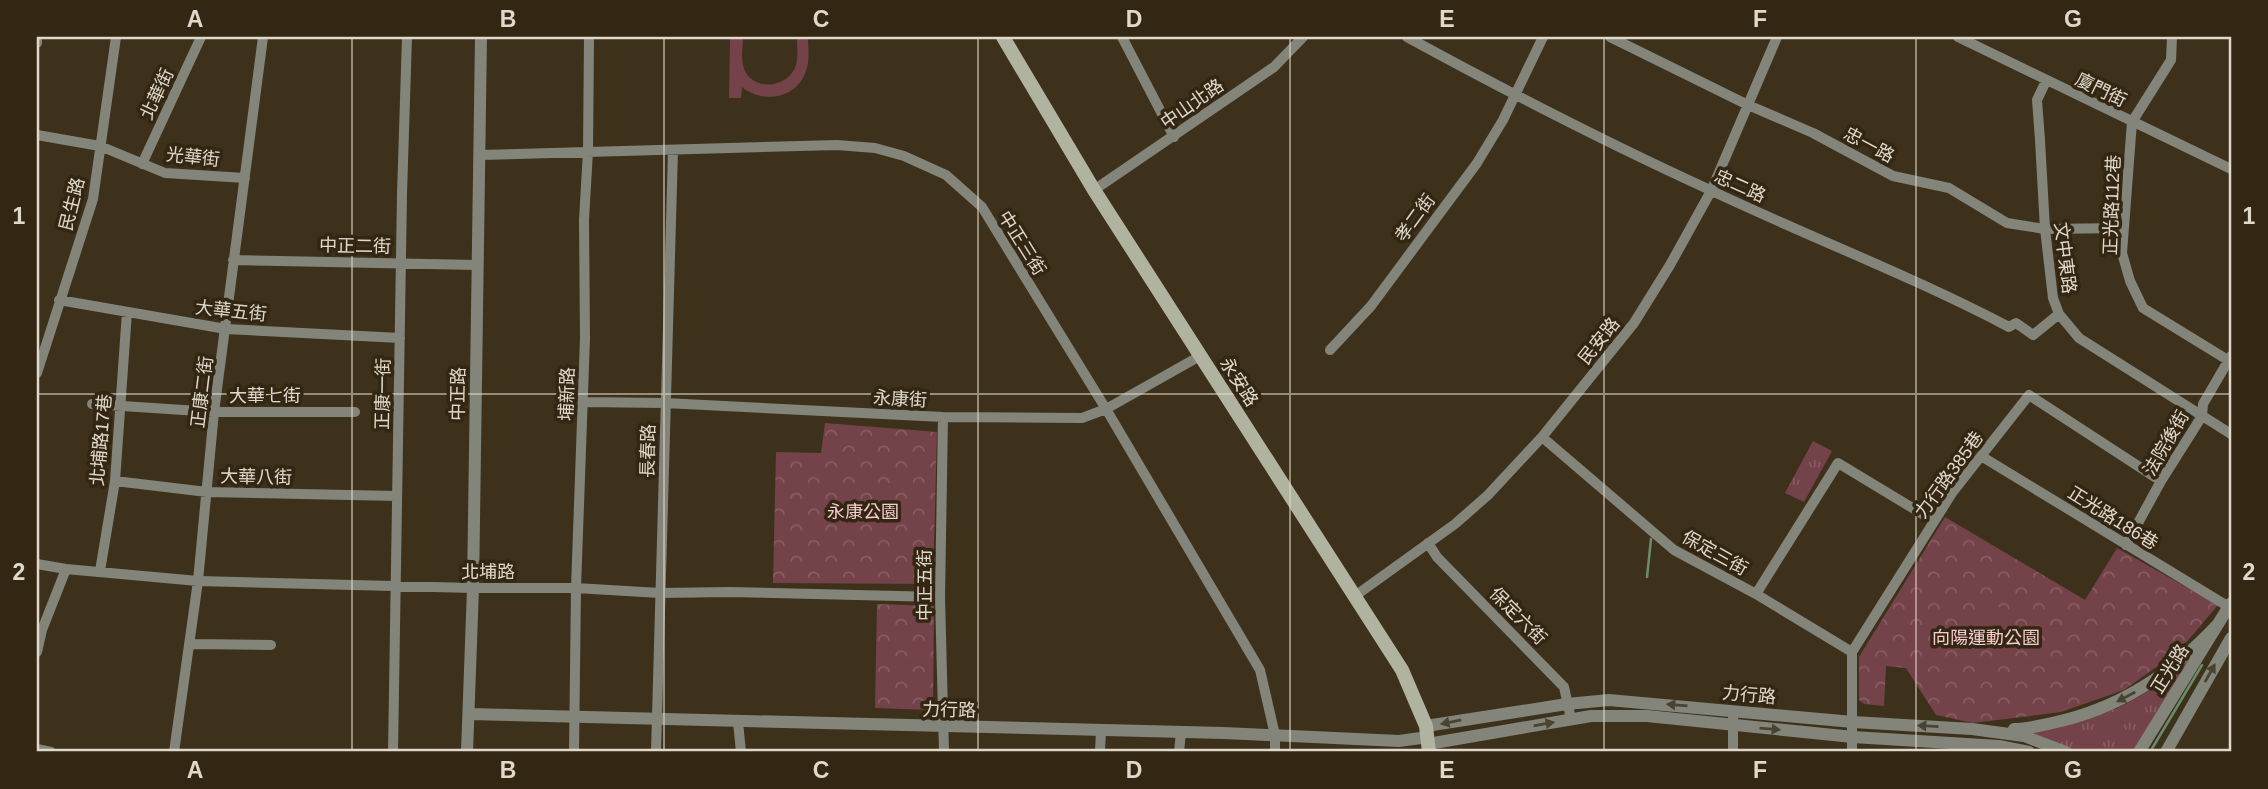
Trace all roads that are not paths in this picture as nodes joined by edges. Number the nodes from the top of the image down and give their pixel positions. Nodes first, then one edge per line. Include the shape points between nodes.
1 (37, 37) edge
2 (116, 37) edge
3 (201, 37) edge
4 (263, 37) edge
5 (407, 37) edge
6 (481, 37) edge
7 (589, 37) edge
8 (1003, 37) edge
9 (1124, 37) edge
10 (1303, 37) edge
11 (1407, 37) edge
12 (1544, 37) edge
13 (1610, 37) edge
14 (1777, 37) edge
15 (1958, 37) edge
16 (2172, 37) edge
17 (37, 43) edge
18 (2046, 81) junction
19 (1514, 96) junction
20 (1748, 105) junction
21 (2132, 122) junction
22 (37, 135) edge
23 (1174, 136) junction
24 (100, 146) junction
25 (673, 150) junction
26 (588, 151) junction
27 (479, 155) junction
28 (142, 164) junction
29 (2231, 169) edge
30 (245, 178) junction
31 (1094, 190) junction
32 (1711, 191) junction
33 (2124, 228) junction
34 (2045, 229) junction
35 (233, 260) junction
36 (401, 263) junction
37 (477, 265) junction
38 (60, 300) junction
39 (127, 312) junction
40 (2059, 314) junction
41 (226, 329) junction
42 (400, 338) junction
43 (1330, 350) dead end
44 (1200, 356) junction
45 (2230, 359) edge
46 (37, 373) edge
47 (583, 402) junction
48 (92, 404) dead end
49 (665, 404) junction
50 (120, 406) junction
51 (1107, 409) junction
52 (214, 412) junction
53 (355, 412) dead end
54 (2202, 416) junction
55 (943, 417) junction
56 (2231, 434) edge
57 (1542, 437) junction
58 (1981, 456) junction
59 (115, 481) junction
60 (2161, 481) junction
61 (207, 492) junction
62 (397, 496) junction
63 (1934, 521) junction
64 (1428, 543) junction
65 (2126, 545) junction
66 (37, 564) edge
67 (66, 569) junction
68 (100, 571) junction
69 (198, 581) junction
70 (396, 586) junction
71 (473, 588) junction
72 (576, 588) junction
73 (660, 593) junction
74 (1756, 594) junction
75 (1355, 596) junction
76 (940, 597) junction
77 (2230, 605) edge
78 (2217, 625) junction
79 (2231, 638) edge
80 (191, 645) junction
81 (271, 645) dead end
82 (37, 652) edge
83 (1852, 652) junction
84 (1567, 704) junction
85 (1733, 711) junction
86 (469, 714) junction
87 (575, 718) junction
88 (1571, 719) junction
89 (658, 720) junction
90 (738, 722) junction
91 (1853, 722) junction
92 (1733, 726) junction
93 (943, 727) junction
94 (1972, 729) junction
95 (1101, 730) junction
96 (1181, 732) junction
97 (1275, 735) junction
98 (1853, 737) junction
99 (1428, 740) edge
100 (1362, 746) edge
101 (37, 749) edge
102 (51, 752) edge
103 (174, 752) edge
104 (393, 752) edge
105 (467, 752) edge
106 (574, 752) edge
107 (656, 752) edge
108 (741, 752) edge
109 (944, 752) edge
110 (1100, 752) edge
111 (1179, 752) edge
112 (1275, 752) edge
113 (1733, 752) edge
114 (1853, 752) edge
115 (2029, 752) edge
116 (2066, 752) edge
117 (2139, 752) edge
118 (2166, 752) edge

1 - 17 street
2 - 24 street, 民生路
3 - 28 street, 北華街
4 - 30 street, 正康二街
5 - 36 street, 正康一街
6 - 27 street, 中正路
7 - 26 street, 埔新路
8 - 31 main road, 永安路
9 - 23 street
10 - 23 street, 中山北路 via 1274,66
11 - 19 street, 忠二路
12 - 19 street, 孝二街
13 - 20 street, 忠一路
14 - 20 street, 民安路
15 - 18 street, 廈門街
16 - 21 street via 2171,60
18 - 21 street, 廈門街
18 - 34 street, 文中東路 via 2037,100
19 - 32 street, 忠二路
19 - 43 street, 孝二街 via 1477,163 1371,306
20 - 32 street, 民安路
20 - 34 street, 忠一路 via 1894,176 1950,188 2007,223
21 - 29 street, 廈門街
21 - 33 street, 正光路112巷
22 - 24 street, 光華街
23 - 31 street, 中山北路
24 - 28 street, 光華街
24 - 38 street, 民生路 via 93,199
25 - 26 street, 中正三街
25 - 49 street, 長春路
25 - 51 street, 中正三街 via 875,148 946,175 982,207
26 - 27 street, 中正三街
26 - 47 street, 埔新路
27 - 37 street, 中正路
28 - 30 street, 光華街 via 165,173
30 - 35 street, 正康二街
31 - 44 main road, 永安路
32 - 40 street, 忠二路 via 2009,327 2016,323 2033,335
32 - 57 street, 民安路 via 1634,323
33 - 34 street, 忠一路
33 - 45 street, 正光路112巷 via 2122,253 2143,308
34 - 40 street, 文中東路
35 - 36 street, 中正二街
35 - 41 street, 正康二街
36 - 37 street, 中正二街
36 - 42 street, 正康一街
37 - 71 street, 中正路
38 - 39 street, 大華五街
38 - 46 street, 民生路
39 - 41 street, 大華五街
39 - 50 street, 北埔路17巷
40 - 54 street, 文中東路 via 2079,338
41 - 42 street, 大華五街
41 - 52 street, 正康二街
42 - 62 street, 正康一街
44 - 51 street, 永康街
44 - 75 main road, 永安路
45 - 54 street, 法院後街 via 2203,404
47 - 49 street, 永康街
47 - 72 street, 埔新路
48 - 50 street, 大華七街
49 - 55 street, 永康街
49 - 73 street, 長春路
50 - 52 street, 大華七街
50 - 59 street, 北埔路17巷
51 - 55 street, 永康街 via 1082,418
51 - 97 street, 中正三街 via 1260,670
52 - 53 street, 大華七街
52 - 61 street, 正康二街
54 - 56 street, 文中東路
54 - 60 street, 法院後街
55 - 76 street, 中正五街
57 - 64 street, 民安路 via 1488,495
57 - 74 street, 保定三街 via 1674,550
58 - 60 street, 力行路385巷 via 2029,395
58 - 63 street, 力行路385巷
58 - 65 street, 正光路186巷
59 - 61 street, 大華八街
59 - 68 street, 北埔路17巷
60 - 65 street, 法院後街
61 - 62 street, 大華八街
61 - 69 street, 正康二街
62 - 70 street, 正康一街
63 - 74 street via 1838,463
63 - 83 street, 力行路385巷
64 - 75 street, 民安路
64 - 84 street, 保定六街 via 1564,687
65 - 77 street, 正光路186巷
66 - 67 street, 北埔路
67 - 68 street, 北埔路
67 - 82 street
68 - 69 street, 北埔路
69 - 70 street, 北埔路
69 - 80 street, 正康二街
70 - 71 street, 北埔路
70 - 104 street, 正康一街
71 - 72 street, 北埔路
71 - 86 street, 中正路
72 - 73 street, 北埔路
72 - 87 street, 埔新路
73 - 76 street, 北埔路
73 - 89 street, 長春路
74 - 83 street, 保定三街
75 - 99 main road, 永安路 via 1402,670
76 - 93 street, 中正五街
77 - 78 street, 正光路
78 -> 94 street via 2170,670 2112,705 2024,729
78 - 117 street, 正光路
118 -> 79 street, 正光路
80 - 81 street
80 - 103 street, 正康二街
83 - 91 street
85 -> 84 street, 力行路 via 1609,700
84 - 88 street, 保定六街
84 -> 99 street, 力行路
85 - 91 street, 力行路
85 - 92 street
86 - 87 street, 力行路
86 - 105 street, 中正路
87 - 89 street, 力行路
87 - 106 street, 埔新路
88 - 92 street, 力行路 via 1647,716
99 -> 88 street, 力行路
89 - 90 street, 力行路
89 - 107 street, 長春路
90 - 93 street, 力行路
90 - 108 street
94 -> 91 street, 力行路
91 - 98 street
92 -> 98 street, 力行路
92 - 113 street
93 - 95 street, 力行路
93 - 109 street, 中正五街
94 - 116 street, 力行路 via 2024,736
95 - 96 street, 力行路
95 - 110 street
96 - 97 street, 力行路
96 - 111 street
97 - 100 street, 力行路
97 - 112 street, 中正三街
98 - 114 street
98 - 115 street, 力行路
99 - 100 street, 力行路
101 - 102 street

